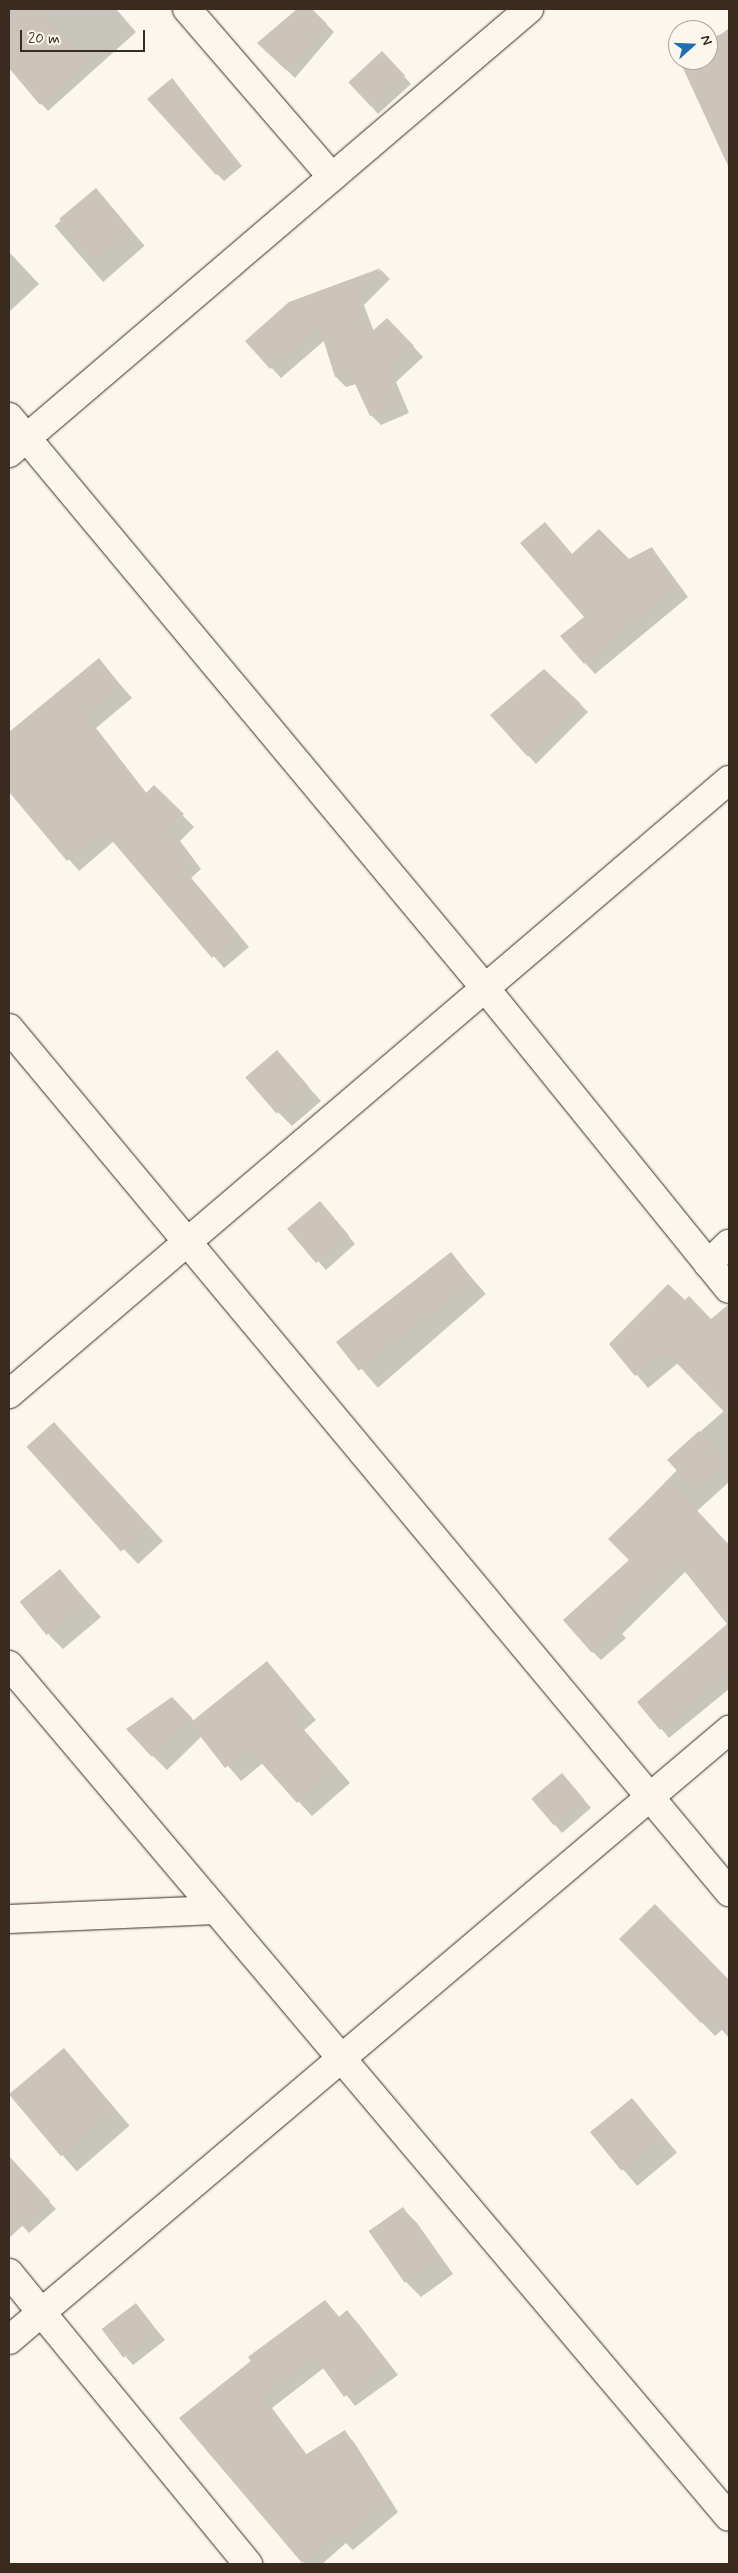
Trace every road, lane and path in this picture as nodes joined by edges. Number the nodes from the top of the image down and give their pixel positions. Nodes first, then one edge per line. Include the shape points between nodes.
1 (187, 9) edge
2 (529, 9) edge
3 (332, 177) junction
4 (9, 416) edge
5 (18, 445) edge
6 (729, 780) edge
7 (485, 988) junction
8 (9, 1028) edge
9 (188, 1242) junction
10 (729, 1244) edge
11 (708, 1264) junction
12 (729, 1289) edge
13 (9, 1394) edge
14 (9, 1665) edge
15 (729, 1730) edge
16 (650, 1797) junction
17 (729, 1892) edge
18 (216, 1910) junction
19 (9, 1919) edge
20 (342, 2059) junction
21 (9, 2273) edge
22 (41, 2313) junction
23 (9, 2340) edge
24 (729, 2517) edge
25 (248, 2564) edge

1 - 3 street
2 - 3 street
3 - 5 street
4 - 5 street
5 - 7 street
6 - 7 street
7 - 9 street
7 - 11 street
8 - 9 street
9 - 13 street
9 - 16 street
10 - 11 street
11 - 12 street
14 - 18 street
15 - 16 street
16 - 17 street
16 - 20 street
18 - 19 street
18 - 20 street
20 - 22 street
20 - 24 street
21 - 22 street
22 - 23 street
22 - 25 street

